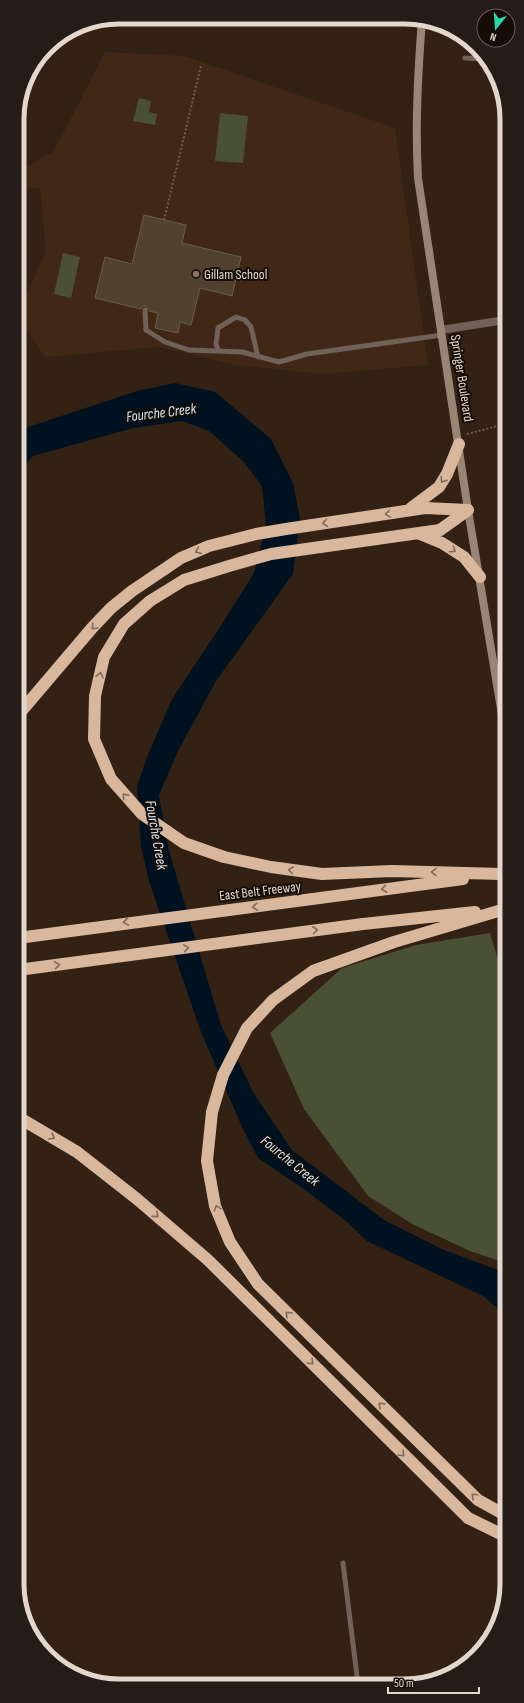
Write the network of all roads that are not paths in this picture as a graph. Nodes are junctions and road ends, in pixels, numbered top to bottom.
1 (421, 26) edge
2 (465, 58) dead end
3 (478, 59) edge
4 (145, 310) dead end
5 (500, 323) edge
6 (441, 332) junction
7 (219, 351) junction
8 (258, 356) junction
9 (458, 440) junction
10 (468, 510) junction
11 (407, 511) junction
12 (419, 534) junction
13 (480, 577) junction
14 (500, 702) edge
15 (24, 709) edge
16 (500, 873) edge
17 (500, 874) edge
18 (500, 909) edge
19 (500, 910) edge
20 (24, 937) edge
21 (24, 969) edge
22 (24, 1121) edge
23 (500, 1512) edge
24 (500, 1534) edge
25 (343, 1563) dead end
26 (357, 1679) edge

1 - 6 main road, Springer Boulevard
2 - 3 lane
4 - 7 lane
5 - 6 street
6 - 8 lane
6 - 9 main road, Springer Boulevard
7 - 8 lane
7 - 8 lane
9 - 10 main road, Springer Boulevard
9 -> 11 highway
10 - 11 highway
10 - 12 highway
10 - 13 main road, Springer Boulevard
11 -> 15 highway
12 -> 13 highway
16 -> 12 highway
13 - 14 main road, Springer Boulevard
17 -> 20 highway, East Belt Freeway
21 -> 18 highway
23 -> 19 highway
22 -> 24 highway
25 - 26 lane

